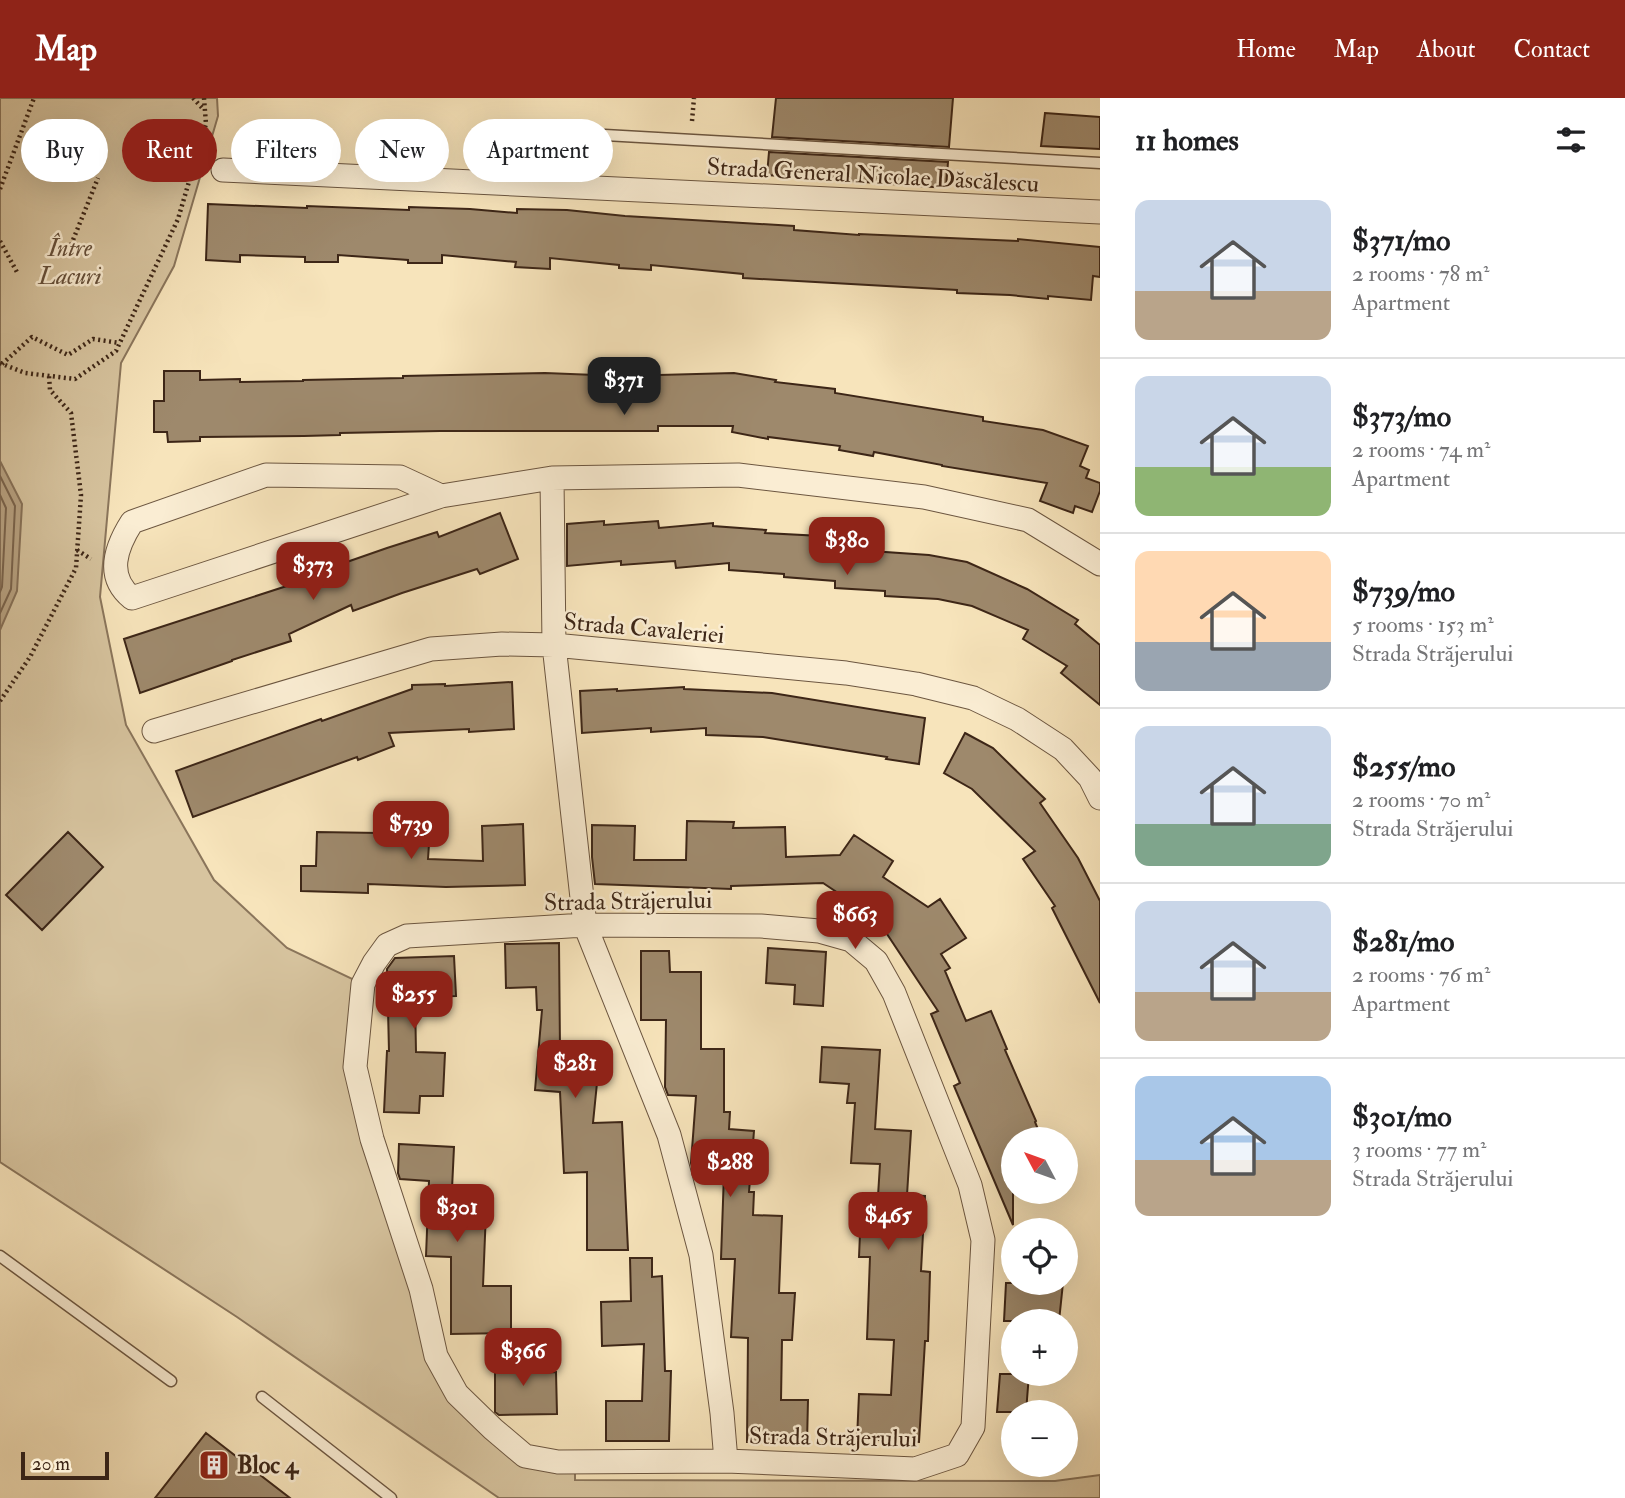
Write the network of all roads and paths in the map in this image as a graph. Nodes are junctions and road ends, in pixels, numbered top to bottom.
1 (34, 98) edge
2 (193, 98) edge
3 (204, 98) edge
4 (205, 111) junction
5 (613, 135) edge
6 (1100, 163) edge
7 (223, 170) dead end
8 (96, 182) edge
9 (0, 189) edge
10 (1100, 212) edge
11 (0, 241) edge
12 (69, 250) dead end
13 (18, 274) dead end
14 (120, 343) junction
15 (1, 364) edge
16 (49, 376) junction
17 (552, 478) junction
18 (441, 496) junction
19 (1100, 564) edge
20 (554, 645) junction
21 (0, 701) edge
22 (154, 731) dead end
23 (1100, 798) edge
24 (585, 925) junction
25 (0, 1256) edge
26 (171, 1381) dead end
27 (262, 1397) dead end
28 (726, 1461) junction
29 (391, 1498) edge

1 - 9 path
2 - 4 path
3 - 4 path
4 - 14 path
5 - 6 lane
7 - 10 street, Strada General Nicolae Dăscălescu
8 - 12 path
11 - 13 path
14 - 15 path
14 - 16 path
15 - 16 path
16 - 21 path
17 - 18 street
17 - 19 street
17 - 20 street
18 - 18 street
20 - 22 street, Strada Cavaleriei
20 - 23 street, Strada Cavaleriei
20 - 24 street
24 - 28 street
24 - 28 street, Strada Străjerului
24 - 28 street, Strada Străjerului
25 - 26 lane
27 - 29 lane

